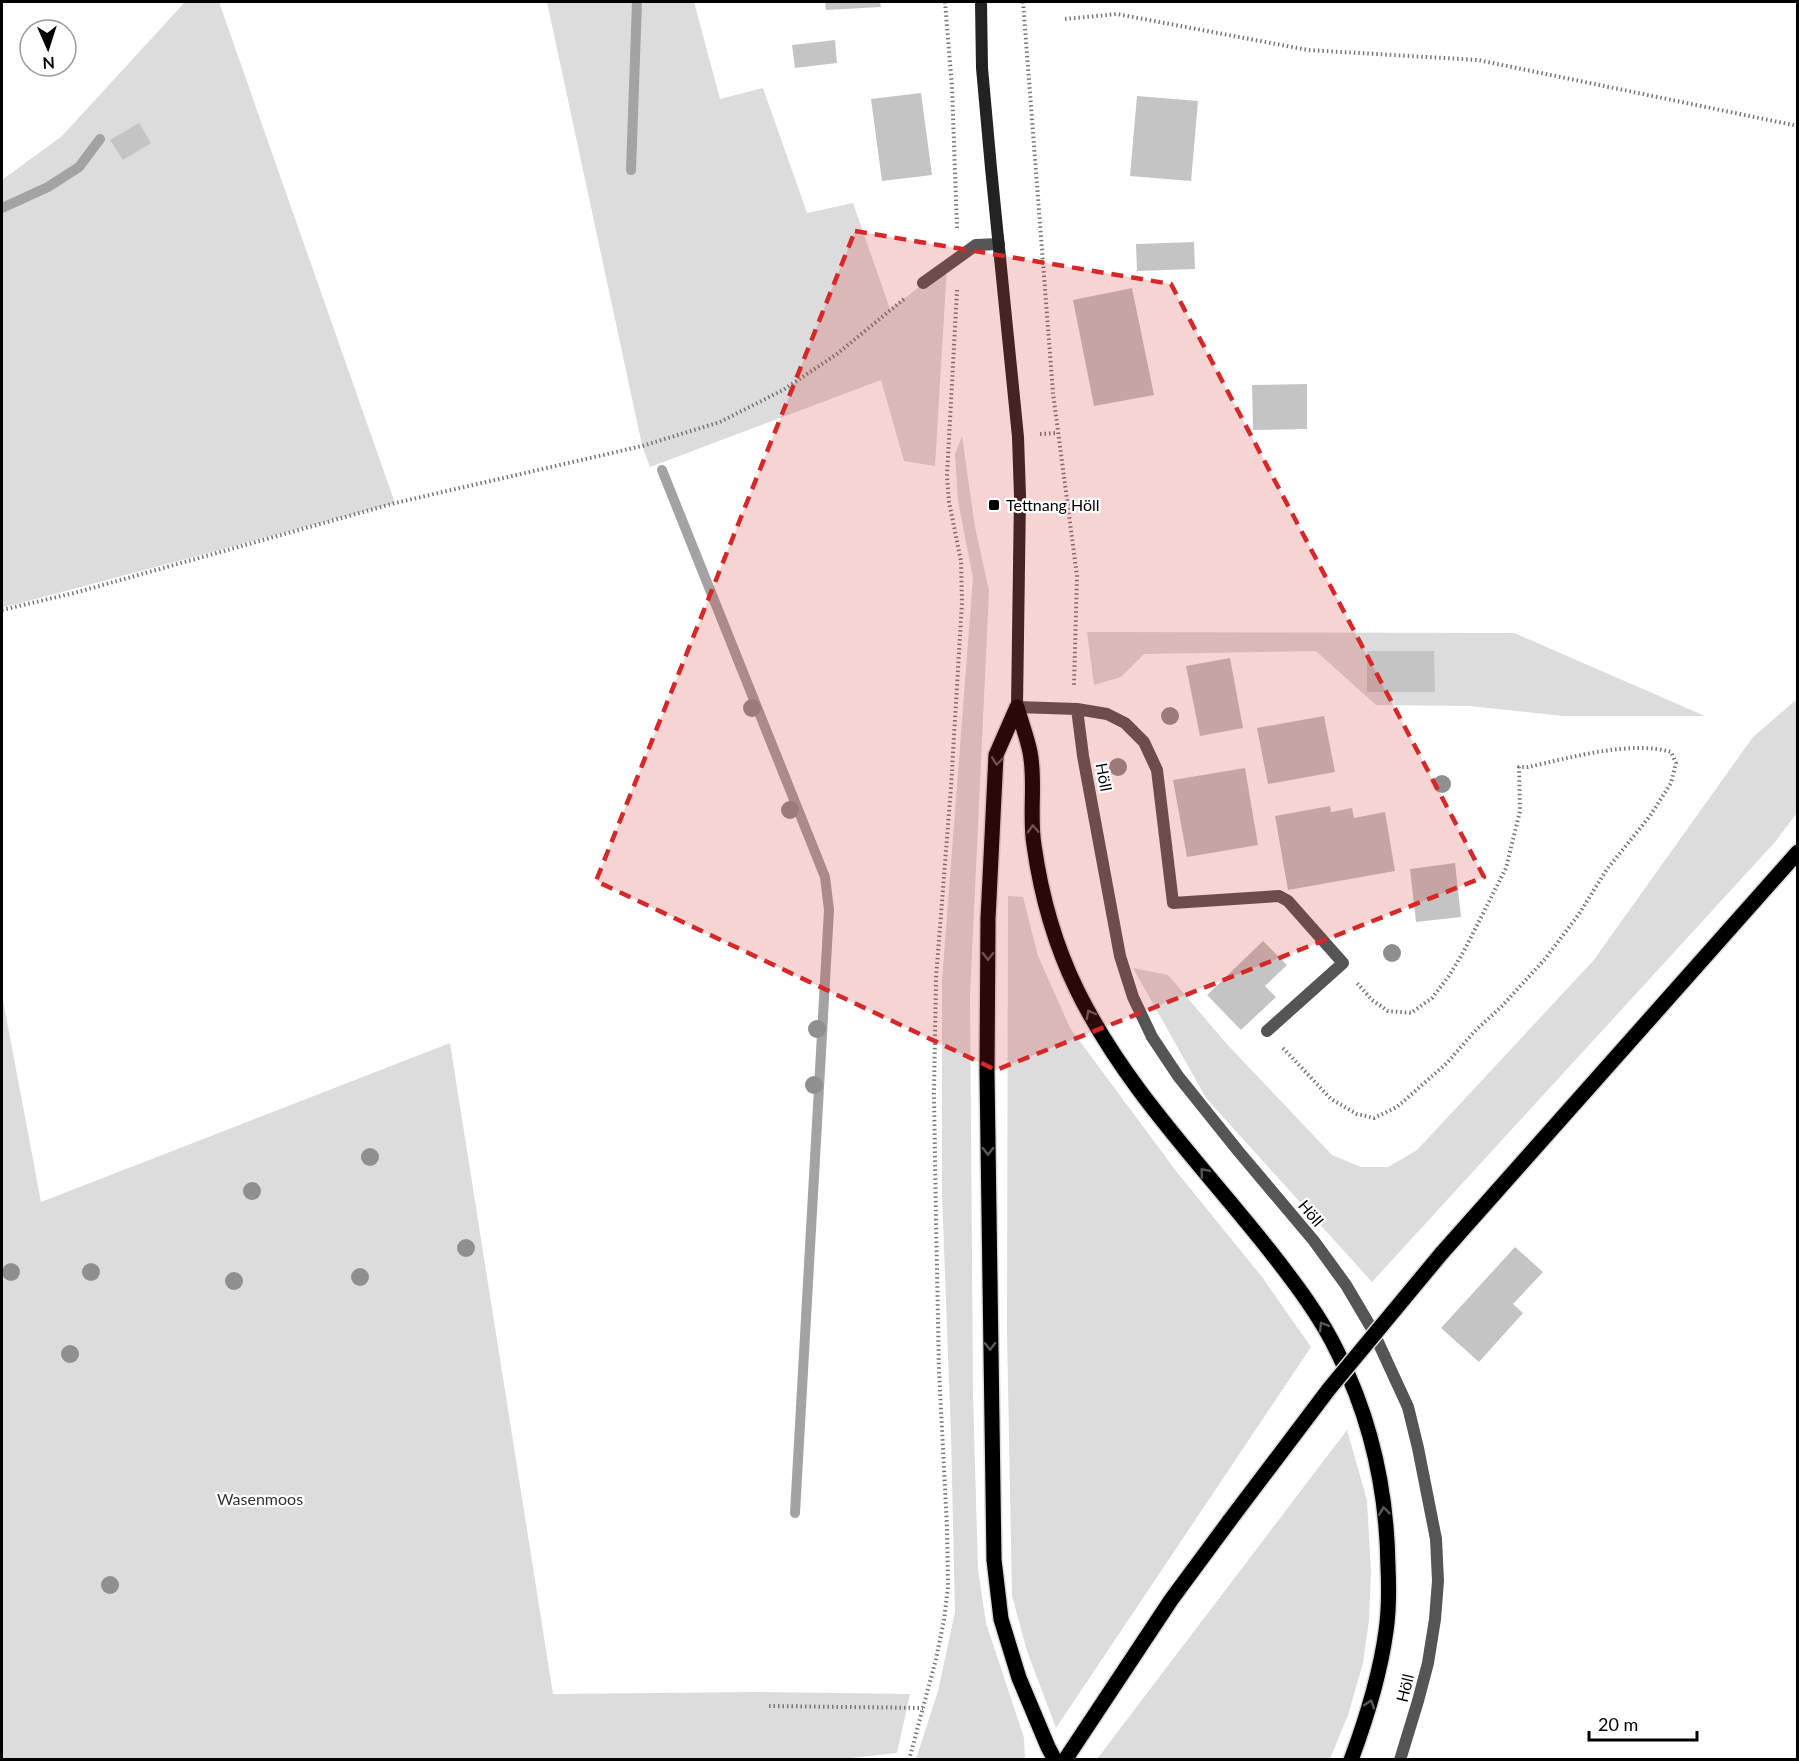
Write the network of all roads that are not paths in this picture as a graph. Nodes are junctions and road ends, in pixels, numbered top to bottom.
1 (981, 2) edge
2 (999, 244) junction
3 (923, 283) road end
4 (1017, 707) junction
5 (1077, 710) junction
6 (1797, 852) edge
7 (1267, 1030) road end
8 (1055, 1760) edge
9 (1065, 1760) edge
10 (1351, 1760) edge
11 (1400, 1760) edge

1 - 2 main road
2 - 3 lane
2 - 4 main road
4 - 5 lane
4 -> 8 main road
10 -> 4 main road
5 - 7 lane
5 - 11 lane, Höll
6 - 9 main road, bridge

